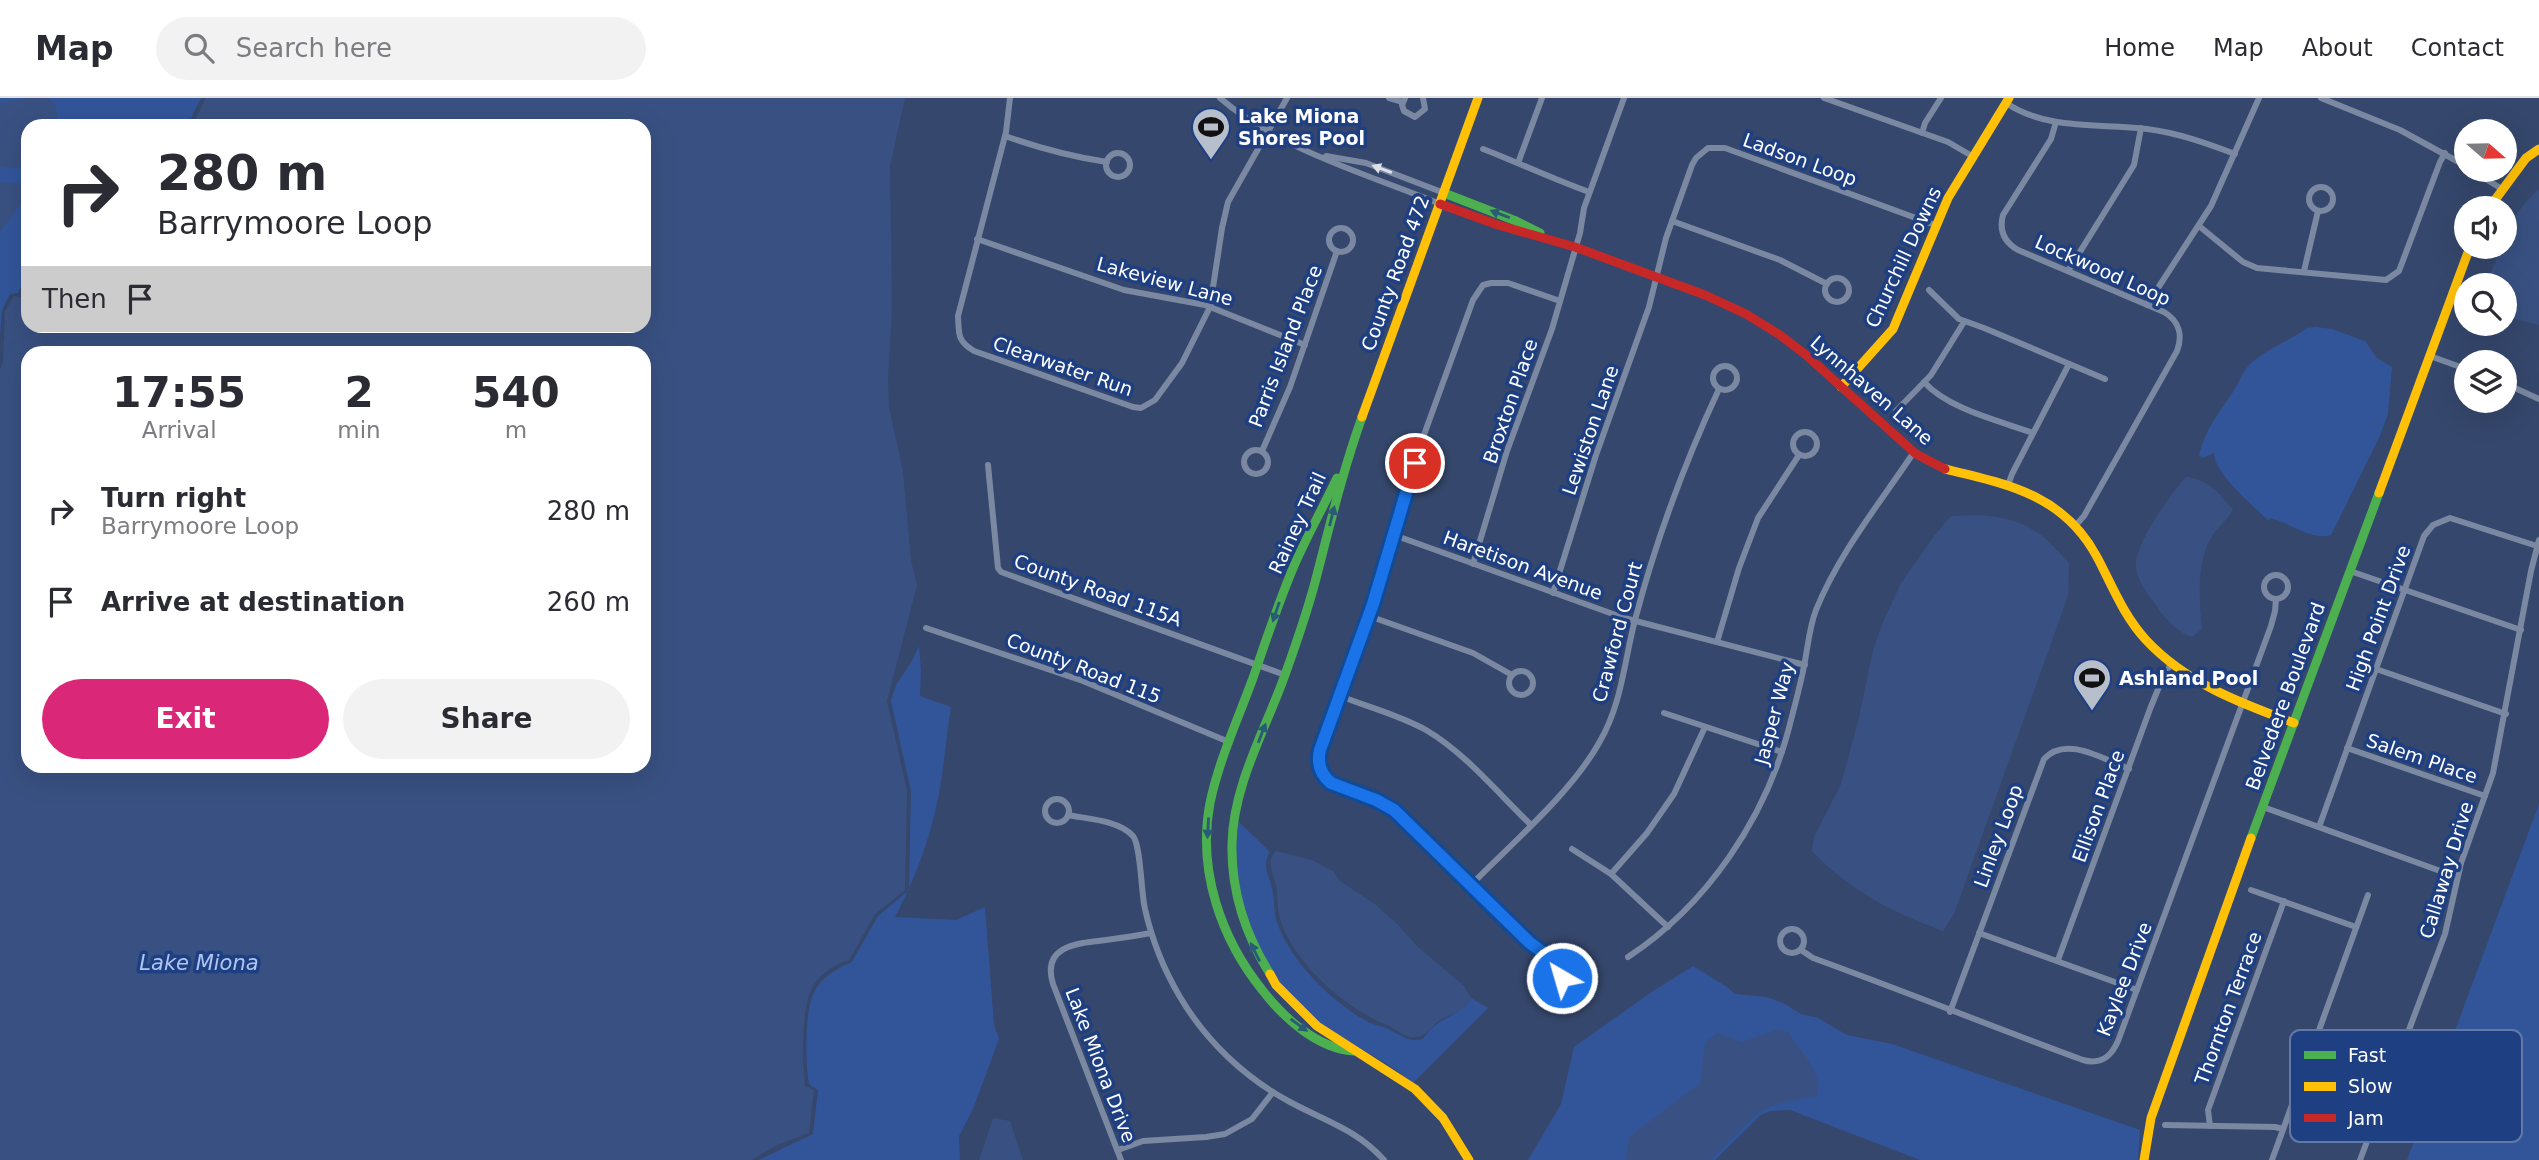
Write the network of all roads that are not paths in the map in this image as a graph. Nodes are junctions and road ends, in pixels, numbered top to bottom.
1 (1010, 98) edge
2 (1220, 98) edge
3 (1287, 98) edge
4 (1390, 98) edge
5 (1423, 98) edge
6 (1478, 98) edge
7 (1542, 98) edge
8 (1624, 98) edge
9 (1824, 98) edge
10 (1941, 98) edge
11 (2259, 98) edge
12 (2321, 98) edge
13 (1404, 100) edge
14 (2008, 101) edge
15 (2056, 122) junction
16 (2141, 128) junction
17 (1268, 133) junction
18 (1922, 133) junction
19 (1005, 136) junction
20 (1483, 149) dead end
21 (2539, 149) edge
22 (2445, 153) junction
23 (2235, 154) junction
24 (1318, 155) junction
25 (1972, 156) junction
26 (2454, 159) edge
27 (1107, 162) dead end
28 (1518, 163) junction
29 (2491, 182) edge
30 (2502, 189) junction
31 (1589, 192) junction
32 (1444, 193) junction
33 (2497, 196) edge
34 (1440, 204) junction
35 (2318, 211) dead end
36 (1672, 221) junction
37 (1935, 225) junction
38 (2199, 226) junction
39 (976, 239) junction
40 (1554, 240) junction
41 (1575, 247) junction
42 (1337, 251) dead end
43 (2466, 259) edge
44 (2068, 271) junction
45 (2304, 271) junction
46 (1657, 278) junction
47 (1827, 284) dead end
48 (1929, 290) dead end
49 (1560, 301) junction
50 (2147, 305) junction
51 (1210, 307) junction
52 (1964, 322) junction
53 (1305, 345) junction
54 (2430, 356) junction
55 (2070, 364) junction
56 (2454, 365) edge
57 (2105, 379) dead end
58 (1924, 382) junction
59 (1841, 387) junction
60 (1719, 389) dead end
61 (2517, 389) edge
62 (2539, 399) edge
63 (1896, 411) dead end
64 (2033, 433) junction
65 (1262, 451) dead end
66 (1914, 452) junction
67 (1799, 455) dead end
68 (1346, 461) junction
69 (988, 466) dead end
70 (2008, 485) junction
71 (2076, 524) junction
72 (1394, 535) junction
73 (2538, 543) edge
74 (1473, 564) junction
75 (2350, 570) junction
76 (2405, 590) junction
77 (1553, 593) junction
78 (2276, 599) dead end
79 (1369, 616) junction
80 (1634, 621) junction
81 (926, 628) dead end
82 (2521, 630) junction
83 (1717, 642) junction
84 (1805, 664) junction
85 (2171, 664) junction
86 (1257, 666) junction
87 (2376, 669) junction
88 (1512, 675) dead end
89 (1285, 676) junction
90 (1340, 696) junction
91 (2243, 704) junction
92 (1664, 713) dead end
93 (2505, 713) junction
94 (2294, 723) junction
95 (1705, 726) junction
96 (1229, 742) junction
97 (2347, 748) junction
98 (1782, 752) junction
99 (2129, 769) junction
100 (2485, 796) junction
101 (2263, 807) junction
102 (1068, 814) dead end
103 (1530, 824) junction
104 (2319, 827) junction
105 (1572, 849) dead end
106 (1611, 874) junction
107 (2457, 877) junction
108 (1471, 885) junction
109 (2251, 890) dead end
110 (2368, 895) dead end
111 (2284, 901) junction
112 (1668, 927) junction
113 (2356, 927) junction
114 (1151, 933) junction
115 (1979, 933) junction
116 (1801, 950) dead end
117 (1628, 957) dead end
118 (2058, 960) junction
119 (1563, 967) dead end
120 (2137, 990) junction
121 (1950, 1012) junction
122 (2319, 1030) edge
123 (2409, 1030) edge
124 (1353, 1051) junction
125 (1273, 1092) junction
126 (2290, 1110) edge
127 (2165, 1125) dead end
128 (2210, 1126) junction
129 (2283, 1129) junction
130 (2367, 1142) edge
131 (1118, 1150) junction
132 (1121, 1160) edge
133 (1384, 1160) edge
134 (1469, 1160) edge
135 (2144, 1160) edge
136 (2272, 1160) edge
137 (2360, 1160) edge

1 - 19 street, Clearwater Run
2 - 17 street
3 - 17 street, Clearwater Run
4 - 13 street
5 - 13 street
6 - 32 street, County Road 472
7 - 28 street
8 - 31 street, Broxton Place
9 - 18 street
10 - 18 street
11 - 23 street
12 - 22 street
14 - 15 street
14 - 25 street, Churchill Downs
15 - 16 street
15 - 44 street, Lockwood Loop
16 - 23 street
16 - 44 street
17 - 24 street
17 - 51 street, Clearwater Run
18 - 25 street
19 - 27 street
19 - 39 street, Clearwater Run
20 - 28 street
21 - 30 street
22 - 26 street
22 - 45 street
23 - 38 street
32 -> 24 street
24 - 34 street
25 - 37 street, Churchill Downs
28 - 31 street
29 - 30 street
30 - 33 street
31 - 41 street, Broxton Place
32 - 34 street, County Road 472
40 -> 32 street, Lynnhaven Lane
34 - 40 street, Lynnhaven Lane
34 - 68 street, County Road 472
35 - 45 street
36 - 37 street, Ladson Loop
36 - 46 street, Ladson Loop
36 - 47 street
37 - 59 street, Churchill Downs
38 - 45 street
38 - 50 street
39 - 51 street, Lakeview Lane
39 - 51 street, Clearwater Run
40 - 41 street, Lynnhaven Lane
41 - 46 street, Lynnhaven Lane
41 - 49 street, Broxton Place
42 - 53 street, Parris Island Place
43 - 54 street, Belvedere Boulevard
44 - 50 street, Lockwood Loop
46 - 59 street, Lynnhaven Lane
46 - 77 street, Lewiston Lane
48 - 52 street
49 - 72 street
49 - 74 street, Broxton Place
50 - 71 street, Lockwood Loop
51 - 53 street, Lakeview Lane
52 - 55 street
52 - 58 street
53 - 65 street, Parris Island Place
54 - 56 street
54 - 75 street, Belvedere Boulevard
55 - 57 street
55 - 64 street
58 - 63 street
58 - 64 street
59 - 66 street, Lynnhaven Lane
60 - 80 street, Crawford Court
61 - 62 street
64 - 70 street
66 - 70 street, Lynnhaven Lane
66 - 84 street, Jasper Way
67 - 83 street
68 -> 86 street, Rainey Trail
89 -> 68 street, Rainey Trail
69 - 86 street, County Road 115A
70 - 71 street, Lynnhaven Lane
71 - 85 street, Lynnhaven Lane
72 - 74 street, Haretison Avenue
72 - 79 street
73 - 76 street, High Point Drive
73 - 82 street, Callaway Drive
74 - 77 street, Haretison Avenue
75 - 76 street
75 - 94 street, Belvedere Boulevard
76 - 82 street
76 - 87 street, High Point Drive
77 - 80 street, Haretison Avenue
78 - 91 street, Kaylee Drive
79 - 88 street
79 - 90 street
80 - 83 street, Haretison Avenue
80 - 103 street, Crawford Court
81 - 96 street, County Road 115
82 - 93 street, Callaway Drive
83 - 84 street, Haretison Avenue
84 - 98 street, Jasper Way
85 - 91 street, Lynnhaven Lane
85 - 99 street, Ellison Place
86 - 89 street, County Road 115A
86 - 96 street, Rainey Trail
87 - 93 street
87 - 97 street, High Point Drive
124 -> 89 street, Rainey Trail
90 - 103 street
90 - 108 street
91 - 94 street, Lynnhaven Lane
91 - 120 street, Kaylee Drive
92 - 95 street
93 - 100 street, Callaway Drive
94 - 101 street, Belvedere Boulevard
95 - 98 street
95 - 106 street
96 -> 124 street, Rainey Trail
97 - 100 street, Salem Place
97 - 104 street, High Point Drive
98 - 112 street, Jasper Way
99 - 115 street, Linley Loop
99 - 118 street, Ellison Place
100 - 107 street, Callaway Drive
101 - 104 street
101 - 135 street, Belvedere Boulevard
102 - 114 street
103 - 108 street, Crawford Court
104 - 107 street
105 - 106 street
106 - 112 street
107 - 123 street, Callaway Drive
108 - 119 street
109 - 111 street
110 - 113 street
111 - 113 street
111 - 128 street, Thornton Terrace
112 - 117 street, Jasper Way
113 - 122 street
114 - 125 street
114 - 131 street, Lake Miona Drive
115 - 118 street
115 - 121 street, Linley Loop
116 - 121 street, Kaylee Drive
118 - 120 street
120 - 121 street, Kaylee Drive
124 - 134 street, Rainey Trail
125 - 131 street
125 - 133 street
126 - 129 street
127 - 128 street
128 - 129 street
129 - 136 street
130 - 137 street, Callaway Drive
131 - 132 street, Lake Miona Drive

